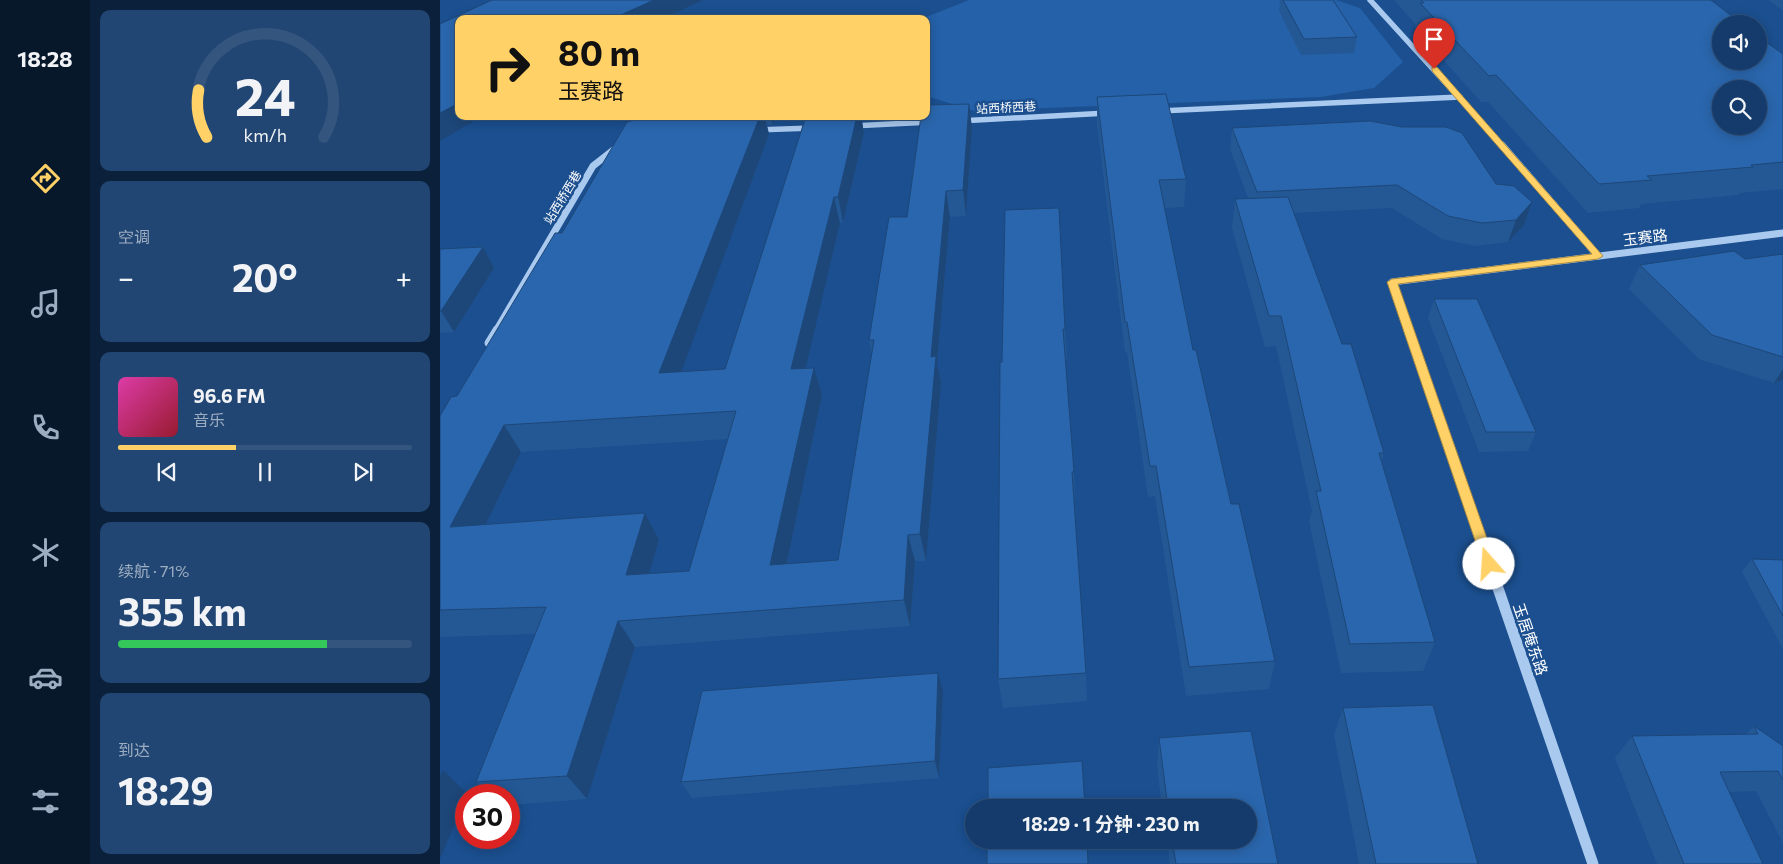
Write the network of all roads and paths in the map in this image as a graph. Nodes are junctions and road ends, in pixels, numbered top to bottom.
1 (1370, 0) edge
2 (1460, 97) junction
3 (1152, 111) edge
4 (1113, 113) edge
5 (954, 121) edge
6 (934, 122) edge
7 (844, 126) edge
8 (825, 127) edge
9 (745, 131) edge
10 (627, 144) edge
11 (1783, 233) edge
12 (1598, 256) junction
13 (1392, 282) joint
14 (484, 351) edge
15 (1593, 864) edge

1 - 2 street
2 - 3 street
2 - 12 street
4 - 5 street, 站西桥西巷
6 - 7 street
8 - 9 street
10 - 14 street, 站西桥西巷
11 - 12 street, 玉赛路
12 - 13 street, 玉赛路
13 - 15 street, 玉居庵东路

